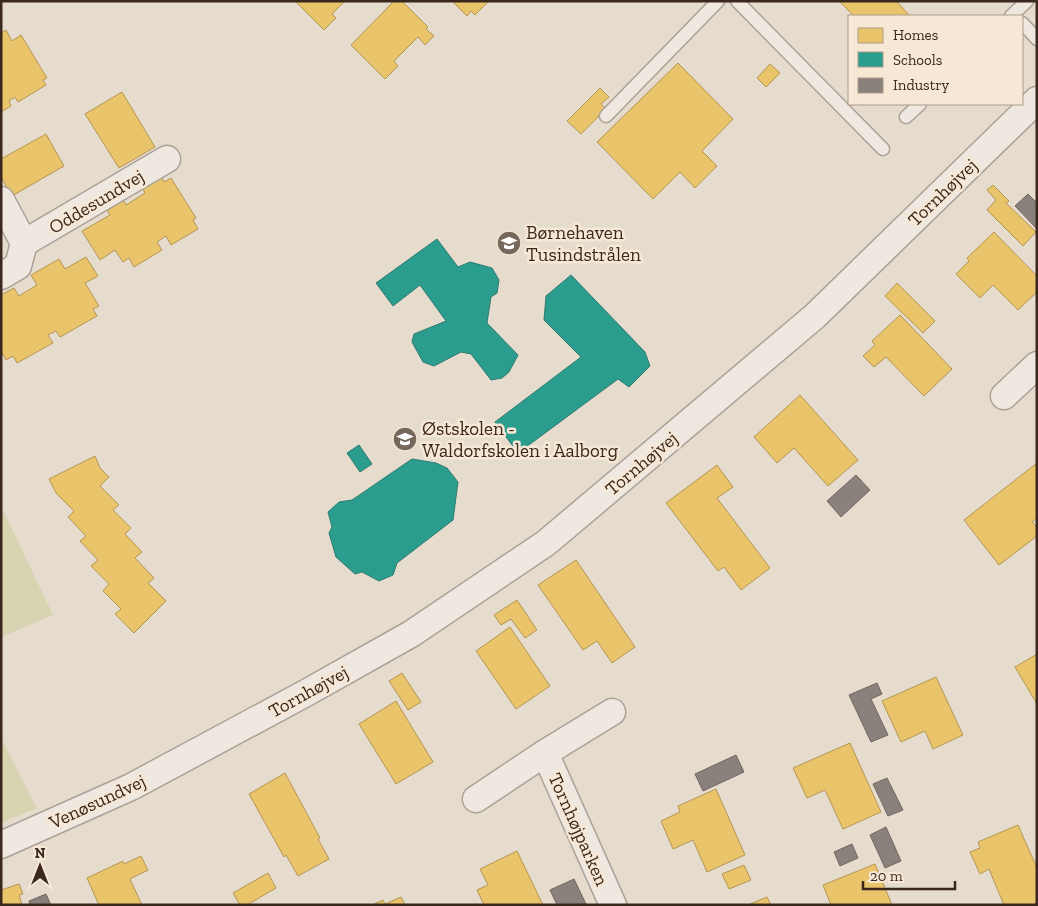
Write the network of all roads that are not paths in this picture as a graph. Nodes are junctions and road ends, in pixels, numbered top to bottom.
1 (718, 1) edge
2 (736, 1) edge
3 (1027, 1) edge
4 (1017, 15) edge
5 (1023, 26) edge
6 (1037, 39) edge
7 (1037, 100) edge
8 (919, 105) edge
9 (606, 116) dead end
10 (906, 117) dead end
11 (883, 149) dead end
12 (167, 159) dead end
13 (1, 200) edge
14 (24, 243) junction
15 (1, 276) edge
16 (1037, 365) edge
17 (1004, 396) dead end
18 (612, 712) dead end
19 (545, 753) junction
20 (192, 755) joint
21 (476, 799) dead end
22 (1, 845) edge
23 (613, 905) edge

1 - 9 lane
2 - 11 lane
3 - 4 lane
5 - 6 lane
7 - 20 street, Tornhøjvej
8 - 10 lane
12 - 14 street, Oddesundvej
13 - 14 street
14 - 15 street
16 - 17 street
18 - 19 street, Tornhøjparken
19 - 21 street, Tornhøjparken
19 - 23 street, Tornhøjparken
20 - 22 street, Venøsundvej

